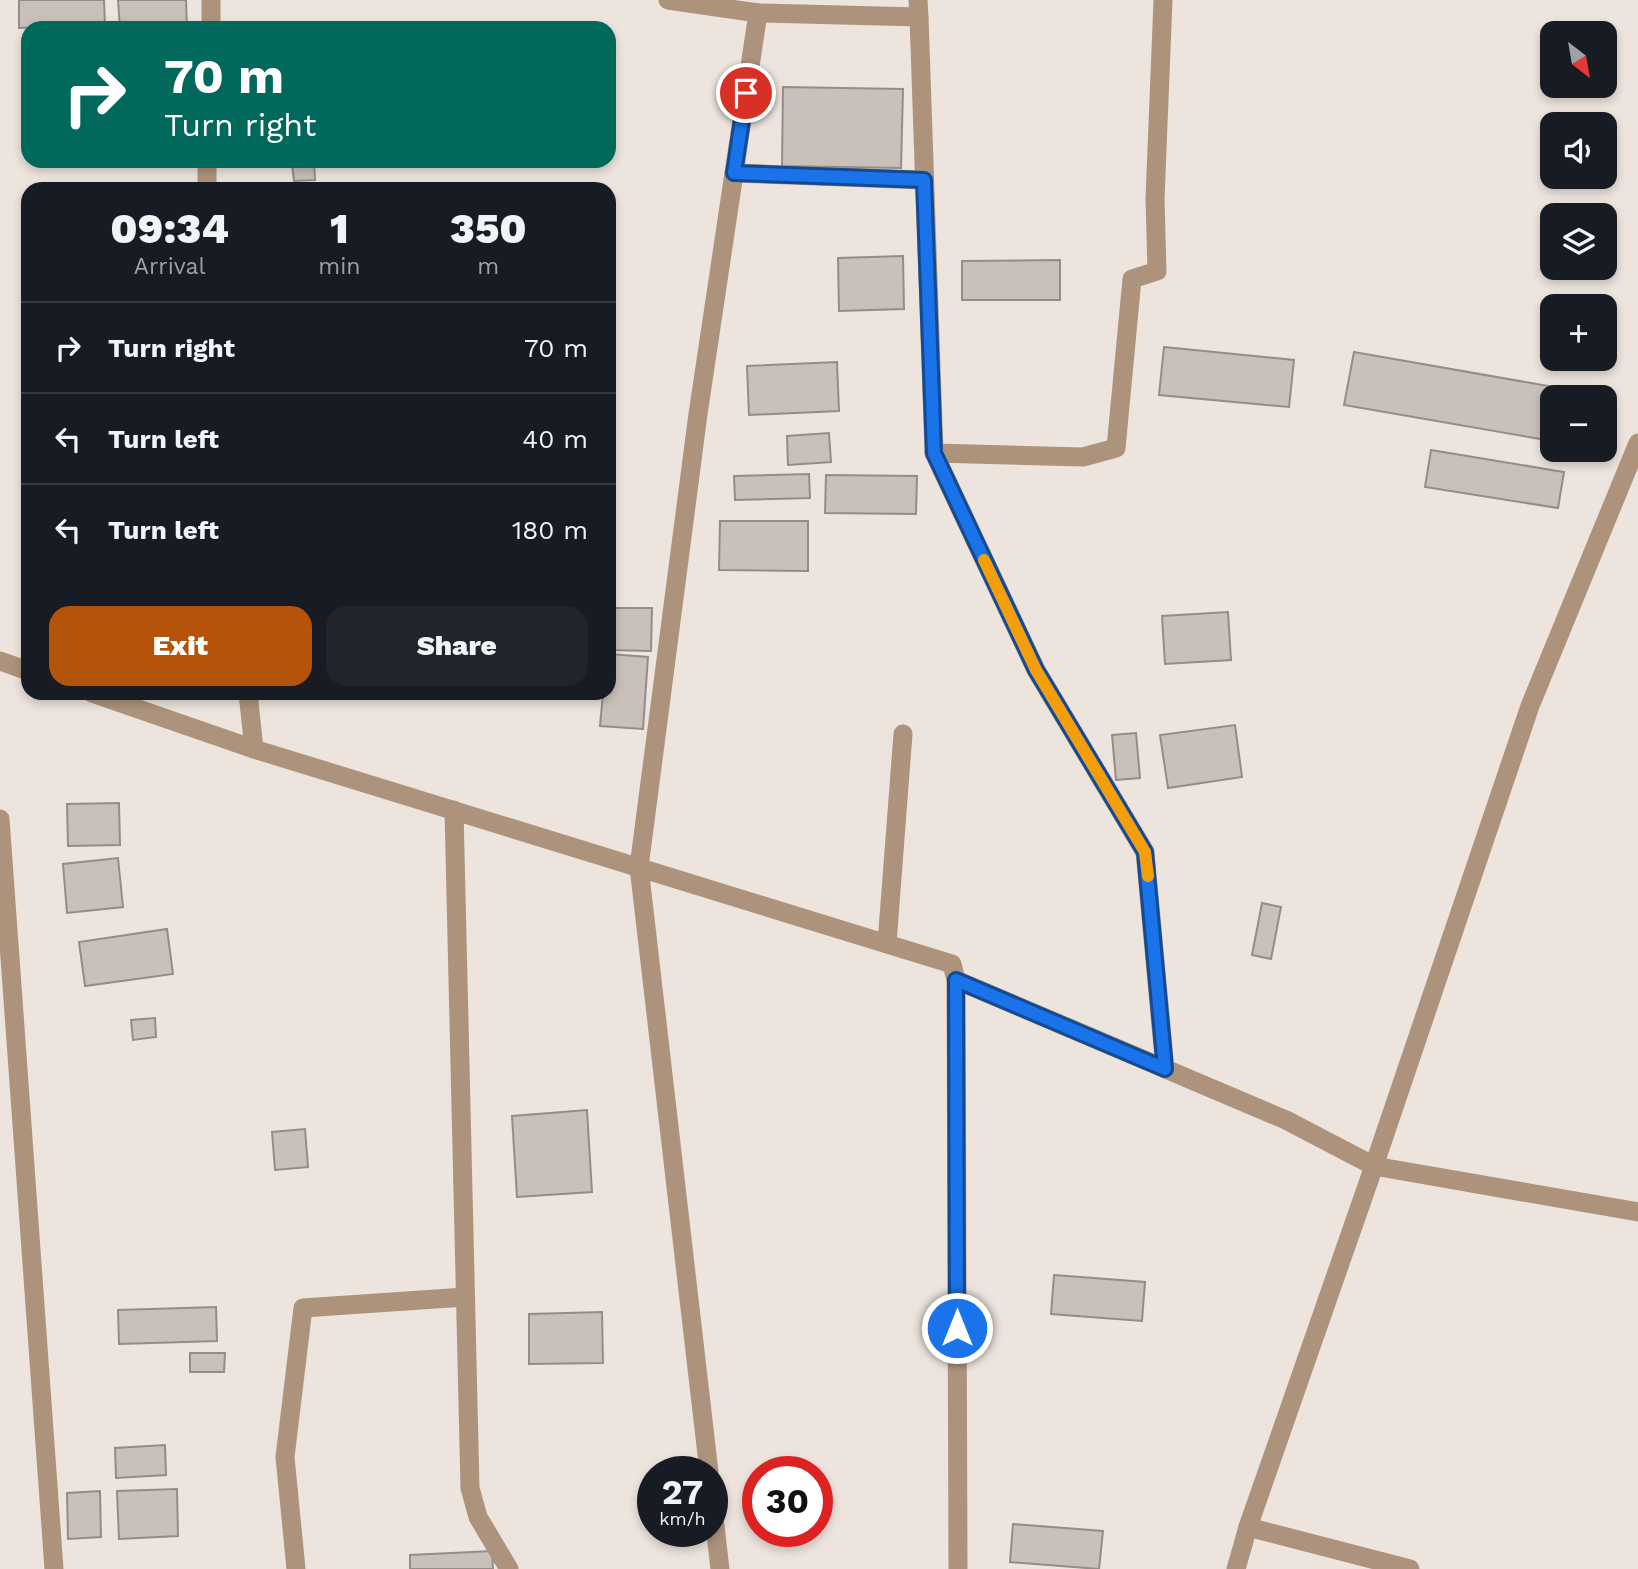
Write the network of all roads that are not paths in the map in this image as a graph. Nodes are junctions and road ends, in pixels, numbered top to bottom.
1 (211, 0) edge
2 (668, 0) edge
3 (1163, 0) edge
4 (918, 8) edge
5 (758, 13) junction
6 (211, 21) edge
7 (734, 173) junction
8 (924, 180) junction
9 (1638, 443) edge
10 (934, 453) junction
11 (0, 661) edge
12 (21, 668) edge
13 (112, 700) edge
14 (249, 700) edge
15 (903, 734) dead end
16 (254, 749) junction
17 (454, 810) junction
18 (0, 819) edge
19 (639, 867) junction
20 (887, 943) junction
21 (956, 980) junction
22 (1165, 1069) junction
23 (1374, 1166) junction
24 (1638, 1212) edge
25 (465, 1297) junction
26 (707, 1456) edge
27 (1248, 1527) junction
28 (717, 1547) edge
29 (54, 1569) edge
30 (296, 1569) edge
31 (509, 1569) edge
32 (720, 1569) edge
33 (958, 1569) edge
34 (1236, 1569) edge
35 (1410, 1569) edge

1 - 6 street
2 - 5 street
3 - 10 street
4 - 5 street
4 - 8 street
5 - 7 street
7 - 8 street
7 - 19 street
8 - 10 street
9 - 23 street
10 - 22 street
11 - 12 street
13 - 16 street
14 - 16 street
15 - 20 street
16 - 17 street
17 - 19 street
17 - 25 street
18 - 29 street
19 - 20 street
19 - 26 street
20 - 21 street
21 - 22 street
21 - 33 street
22 - 23 street
23 - 24 street
23 - 27 street
25 - 30 street
25 - 31 street
27 - 34 street
27 - 35 street
28 - 32 street

